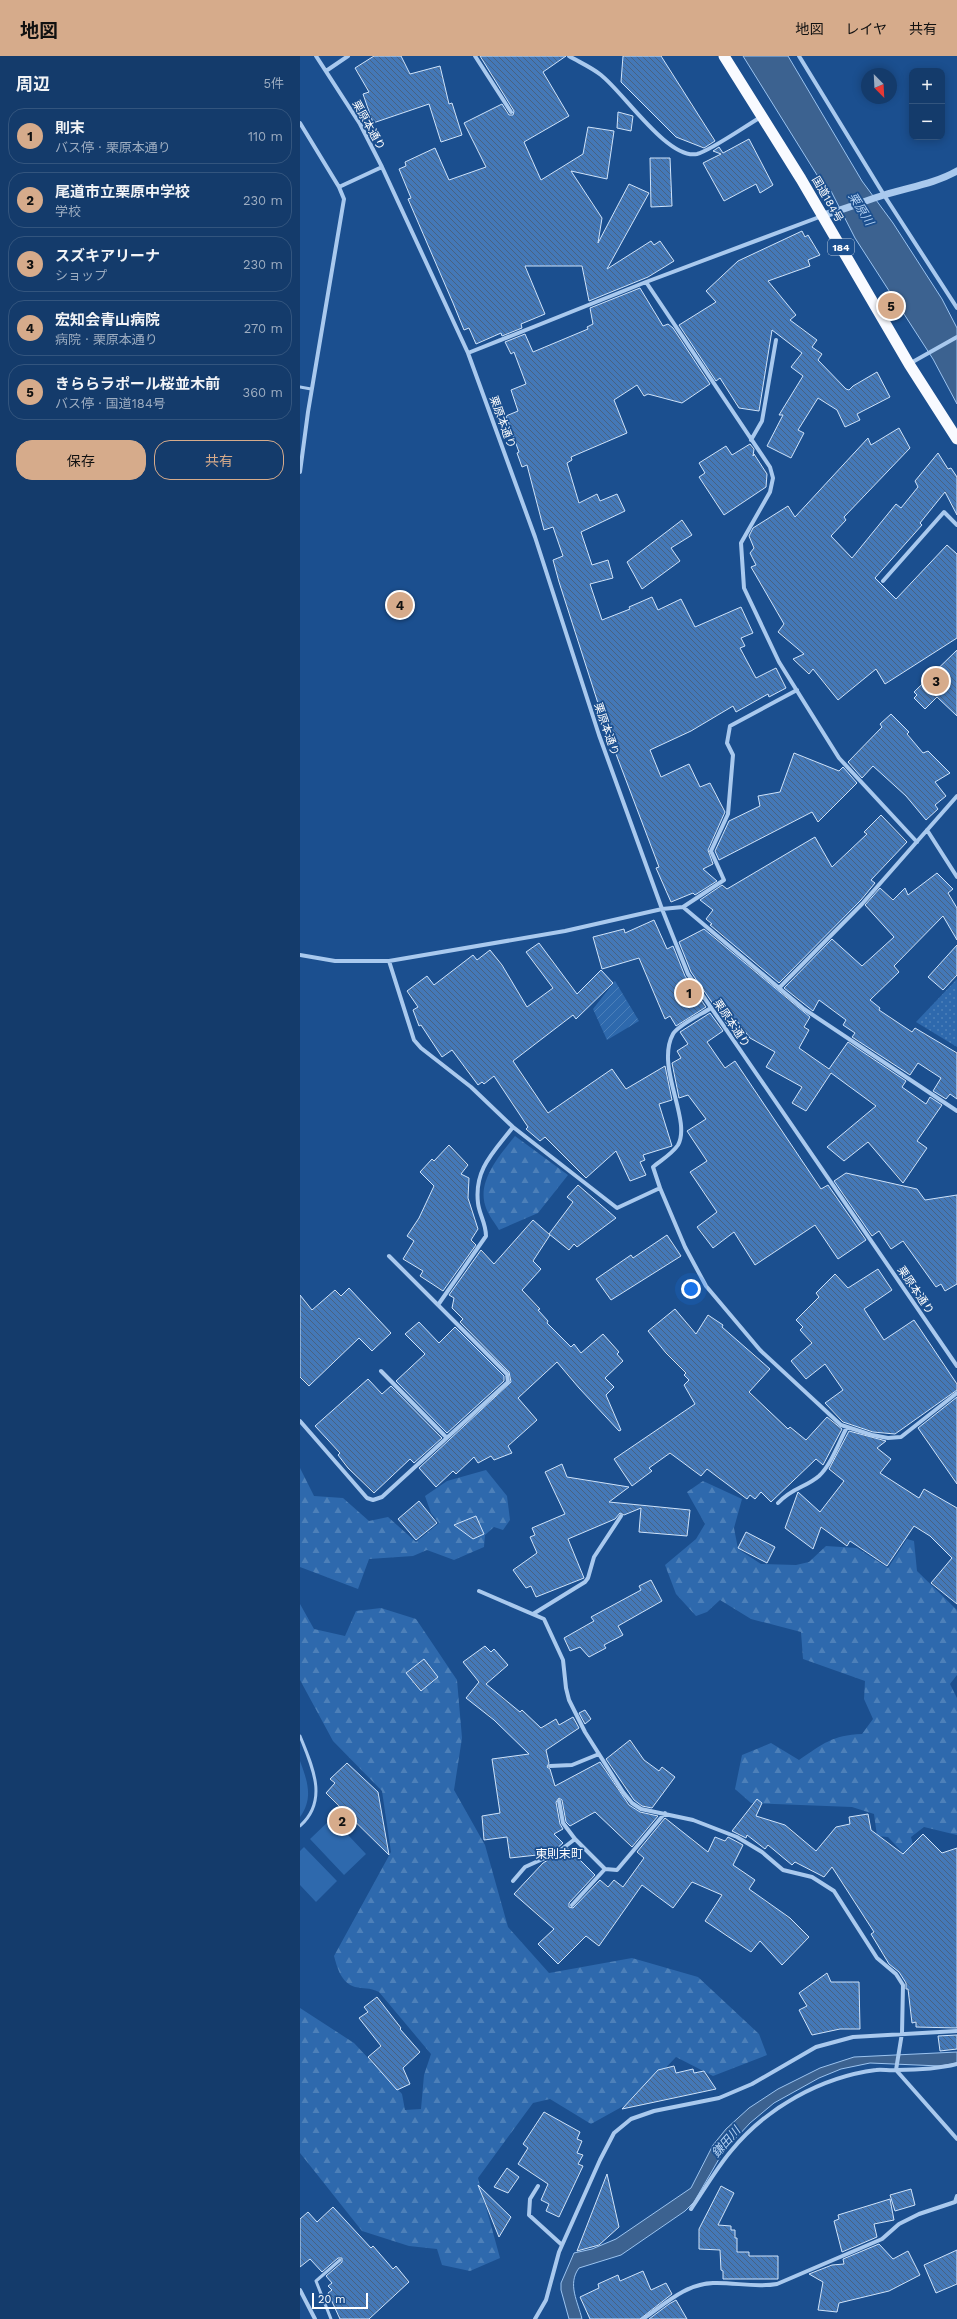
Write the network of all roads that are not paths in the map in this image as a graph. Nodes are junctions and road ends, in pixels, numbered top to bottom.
1 (316, 56) edge
2 (348, 56) edge
3 (475, 56) edge
4 (569, 56) edge
5 (724, 56) edge
6 (799, 56) edge
7 (326, 71) junction
8 (511, 112) dead end
9 (761, 117) junction
10 (300, 122) edge
11 (382, 168) junction
12 (957, 171) edge
13 (339, 187) junction
14 (884, 195) junction
15 (823, 215) junction
16 (646, 282) junction
17 (957, 308) edge
18 (957, 337) edge
19 (776, 340) dead end
20 (468, 353) junction
21 (909, 364) junction
22 (300, 387) edge
23 (311, 389) junction
24 (957, 439) edge
25 (751, 440) junction
26 (300, 472) edge
27 (957, 525) edge
28 (883, 581) dead end
29 (797, 690) junction
30 (957, 796) edge
31 (927, 830) junction
32 (917, 842) junction
33 (957, 877) edge
34 (683, 907) junction
35 (662, 909) junction
36 (300, 955) edge
37 (389, 961) junction
38 (779, 988) junction
39 (711, 1008) junction
40 (957, 1111) edge
41 (513, 1127) junction
42 (660, 1188) junction
43 (389, 1256) dead end
44 (438, 1305) junction
45 (957, 1366) edge
46 (381, 1370) dead end
47 (957, 1393) edge
48 (300, 1420) edge
49 (847, 1428) junction
50 (446, 1437) junction
51 (778, 1503) dead end
52 (621, 1516) dead end
53 (479, 1591) dead end
54 (534, 1614) junction
55 (300, 1736) edge
56 (599, 1754) junction
57 (550, 1766) dead end
58 (559, 1801) dead end
59 (665, 1813) junction
60 (300, 1826) edge
61 (575, 1839) junction
62 (605, 1870) junction
63 (513, 1881) dead end
64 (572, 1905) dead end
65 (957, 2031) edge
66 (902, 2033) junction
67 (957, 2064) edge
68 (896, 2068) junction
69 (957, 2139) edge
70 (538, 2186) dead end
71 (957, 2196) edge
72 (956, 2202) edge
73 (691, 2209) dead end
74 (562, 2245) junction
75 (340, 2260) dead end
76 (300, 2290) edge
77 (315, 2319) edge
78 (331, 2319) edge
79 (535, 2319) edge
80 (643, 2319) edge

1 - 7 street, 栗原本通り
2 - 7 street
3 - 8 street
4 - 9 street
5 - 9 highway, 国道184号 / 184
6 - 14 street
7 - 11 street, 栗原本通り
9 - 15 highway, 国道184号 / 184
10 - 13 street
11 - 13 street
11 - 20 street, 栗原本通り
12 - 14 street
13 - 23 street
14 - 15 street
14 - 17 street
15 - 16 street
15 - 21 highway, 国道184号 / 184
16 - 20 street
16 - 25 street
18 - 21 street
19 - 25 street
20 - 35 street, 栗原本通り
21 - 24 highway, 国道184号 / 184
22 - 23 lane
23 - 26 street
25 - 29 street
27 - 28 street
29 - 32 street
29 - 34 street
30 - 31 street
31 - 32 street
31 - 33 street
32 - 38 street
34 - 35 street
34 - 38 street
35 - 37 street
35 - 39 street, 栗原本通り
36 - 37 street
37 - 41 street
38 - 40 street
39 - 42 street
39 - 45 street, 栗原本通り
41 - 42 street
41 - 44 street
42 - 49 street
43 - 44 street
44 - 50 street
46 - 50 street
47 - 49 street
48 - 50 street
49 - 51 street
52 - 54 street
53 - 54 street
54 - 56 street
55 - 60 lane
56 - 57 street
56 - 59 street
58 - 61 street
59 - 62 street
59 - 66 street
61 - 62 street
61 - 63 street
62 - 64 street
65 - 66 street
66 - 68 street
66 - 74 street
67 - 68 street
68 - 69 street
68 - 73 street
70 - 74 street
71 - 72 street
72 - 80 street
74 - 79 street
75 - 78 lane
76 - 77 street

